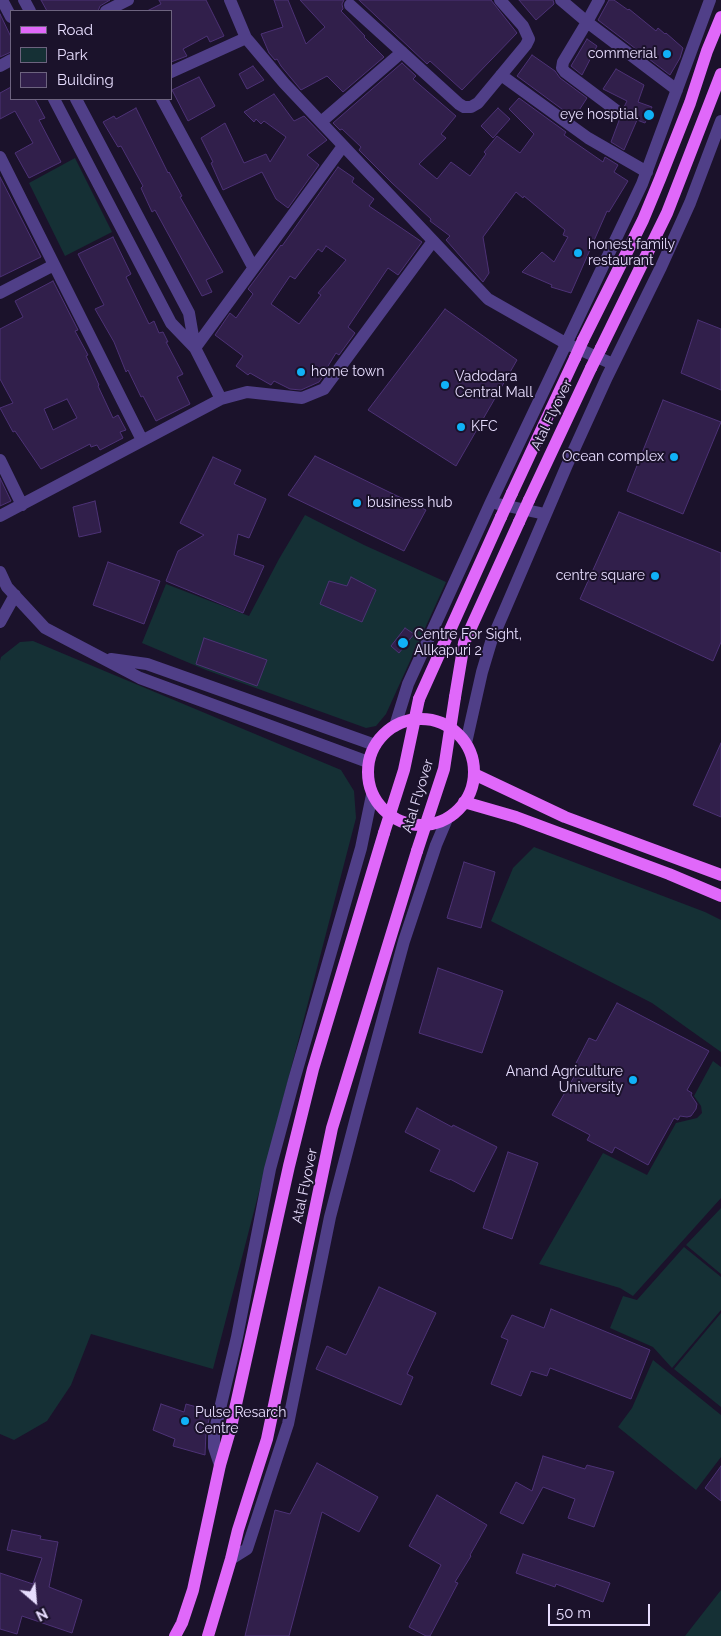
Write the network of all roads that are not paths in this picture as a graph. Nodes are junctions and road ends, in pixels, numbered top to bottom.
1 (2, 0) edge
2 (128, 0) edge
3 (230, 0) edge
4 (500, 0) edge
5 (561, 0) edge
6 (599, 0) edge
7 (710, 0) edge
8 (350, 5) dead end
9 (111, 10) edge
10 (10, 15) edge
11 (721, 17) edge
12 (587, 22) junction
13 (246, 38) junction
14 (402, 52) junction
15 (172, 72) edge
16 (501, 74) junction
17 (721, 74) edge
18 (677, 90) junction
19 (55, 100) edge
20 (77, 100) edge
21 (163, 100) edge
22 (617, 111) dead end
23 (721, 121) edge
24 (321, 122) junction
25 (343, 146) junction
26 (0, 157) edge
27 (647, 172) junction
28 (433, 241) junction
29 (54, 265) junction
30 (252, 267) junction
31 (0, 293) edge
32 (567, 344) junction
33 (195, 348) junction
34 (613, 364) junction
35 (221, 399) junction
36 (142, 440) junction
37 (0, 460) edge
38 (491, 502) junction
39 (22, 505) junction
40 (545, 514) junction
41 (0, 516) edge
42 (0, 572) edge
43 (15, 595) junction
44 (0, 622) edge
45 (103, 658) junction
46 (395, 726) junction
47 (466, 743) junction
48 (375, 745) junction
49 (368, 762) junction
50 (474, 774) junction
51 (372, 795) junction
52 (464, 802) junction
53 (447, 819) junction
54 (677, 858) junction
55 (669, 874) junction
56 (721, 875) edge
57 (721, 896) edge
58 (220, 1466) junction
59 (231, 1559) junction
60 (175, 1636) edge
61 (208, 1636) edge

1 - 10 street
2 - 9 street
3 - 13 street
4 - 16 street
5 - 12 street
6 - 12 street
7 - 18 street
8 - 14 street
11 - 58 main road, Atal Flyover, bridge
12 - 18 street
12 - 22 street
13 - 15 street
13 - 24 street
14 - 16 street
14 - 24 street
16 - 27 street
17 - 59 main road, Atal Flyover, bridge
18 - 27 street
19 - 33 street
20 - 33 street
21 - 30 street
23 - 34 street
24 - 25 street
25 - 28 street
25 - 30 street
26 - 29 street
27 - 32 street
28 - 32 street
28 - 35 street
29 - 31 street
29 - 36 street
30 - 33 street
32 - 34 street
32 - 38 street
33 - 35 street
34 - 40 street
35 - 36 street
36 - 39 street
37 - 39 street
38 - 40 street
38 - 46 street
39 - 41 street
40 - 47 street
42 - 43 street
43 - 44 street
43 - 45 street
45 - 48 street
45 - 49 street
46 - 47 main road
46 - 48 main road
47 - 50 main road
48 - 49 main road
49 - 51 main road
50 - 52 main road
50 - 54 main road
51 - 53 main road
51 - 58 street
52 - 53 main road
52 - 55 main road
53 - 59 street
54 - 55 main road
54 - 56 main road
55 - 57 main road
58 - 60 main road, Atal Flyover
59 - 61 main road, Atal Flyover

